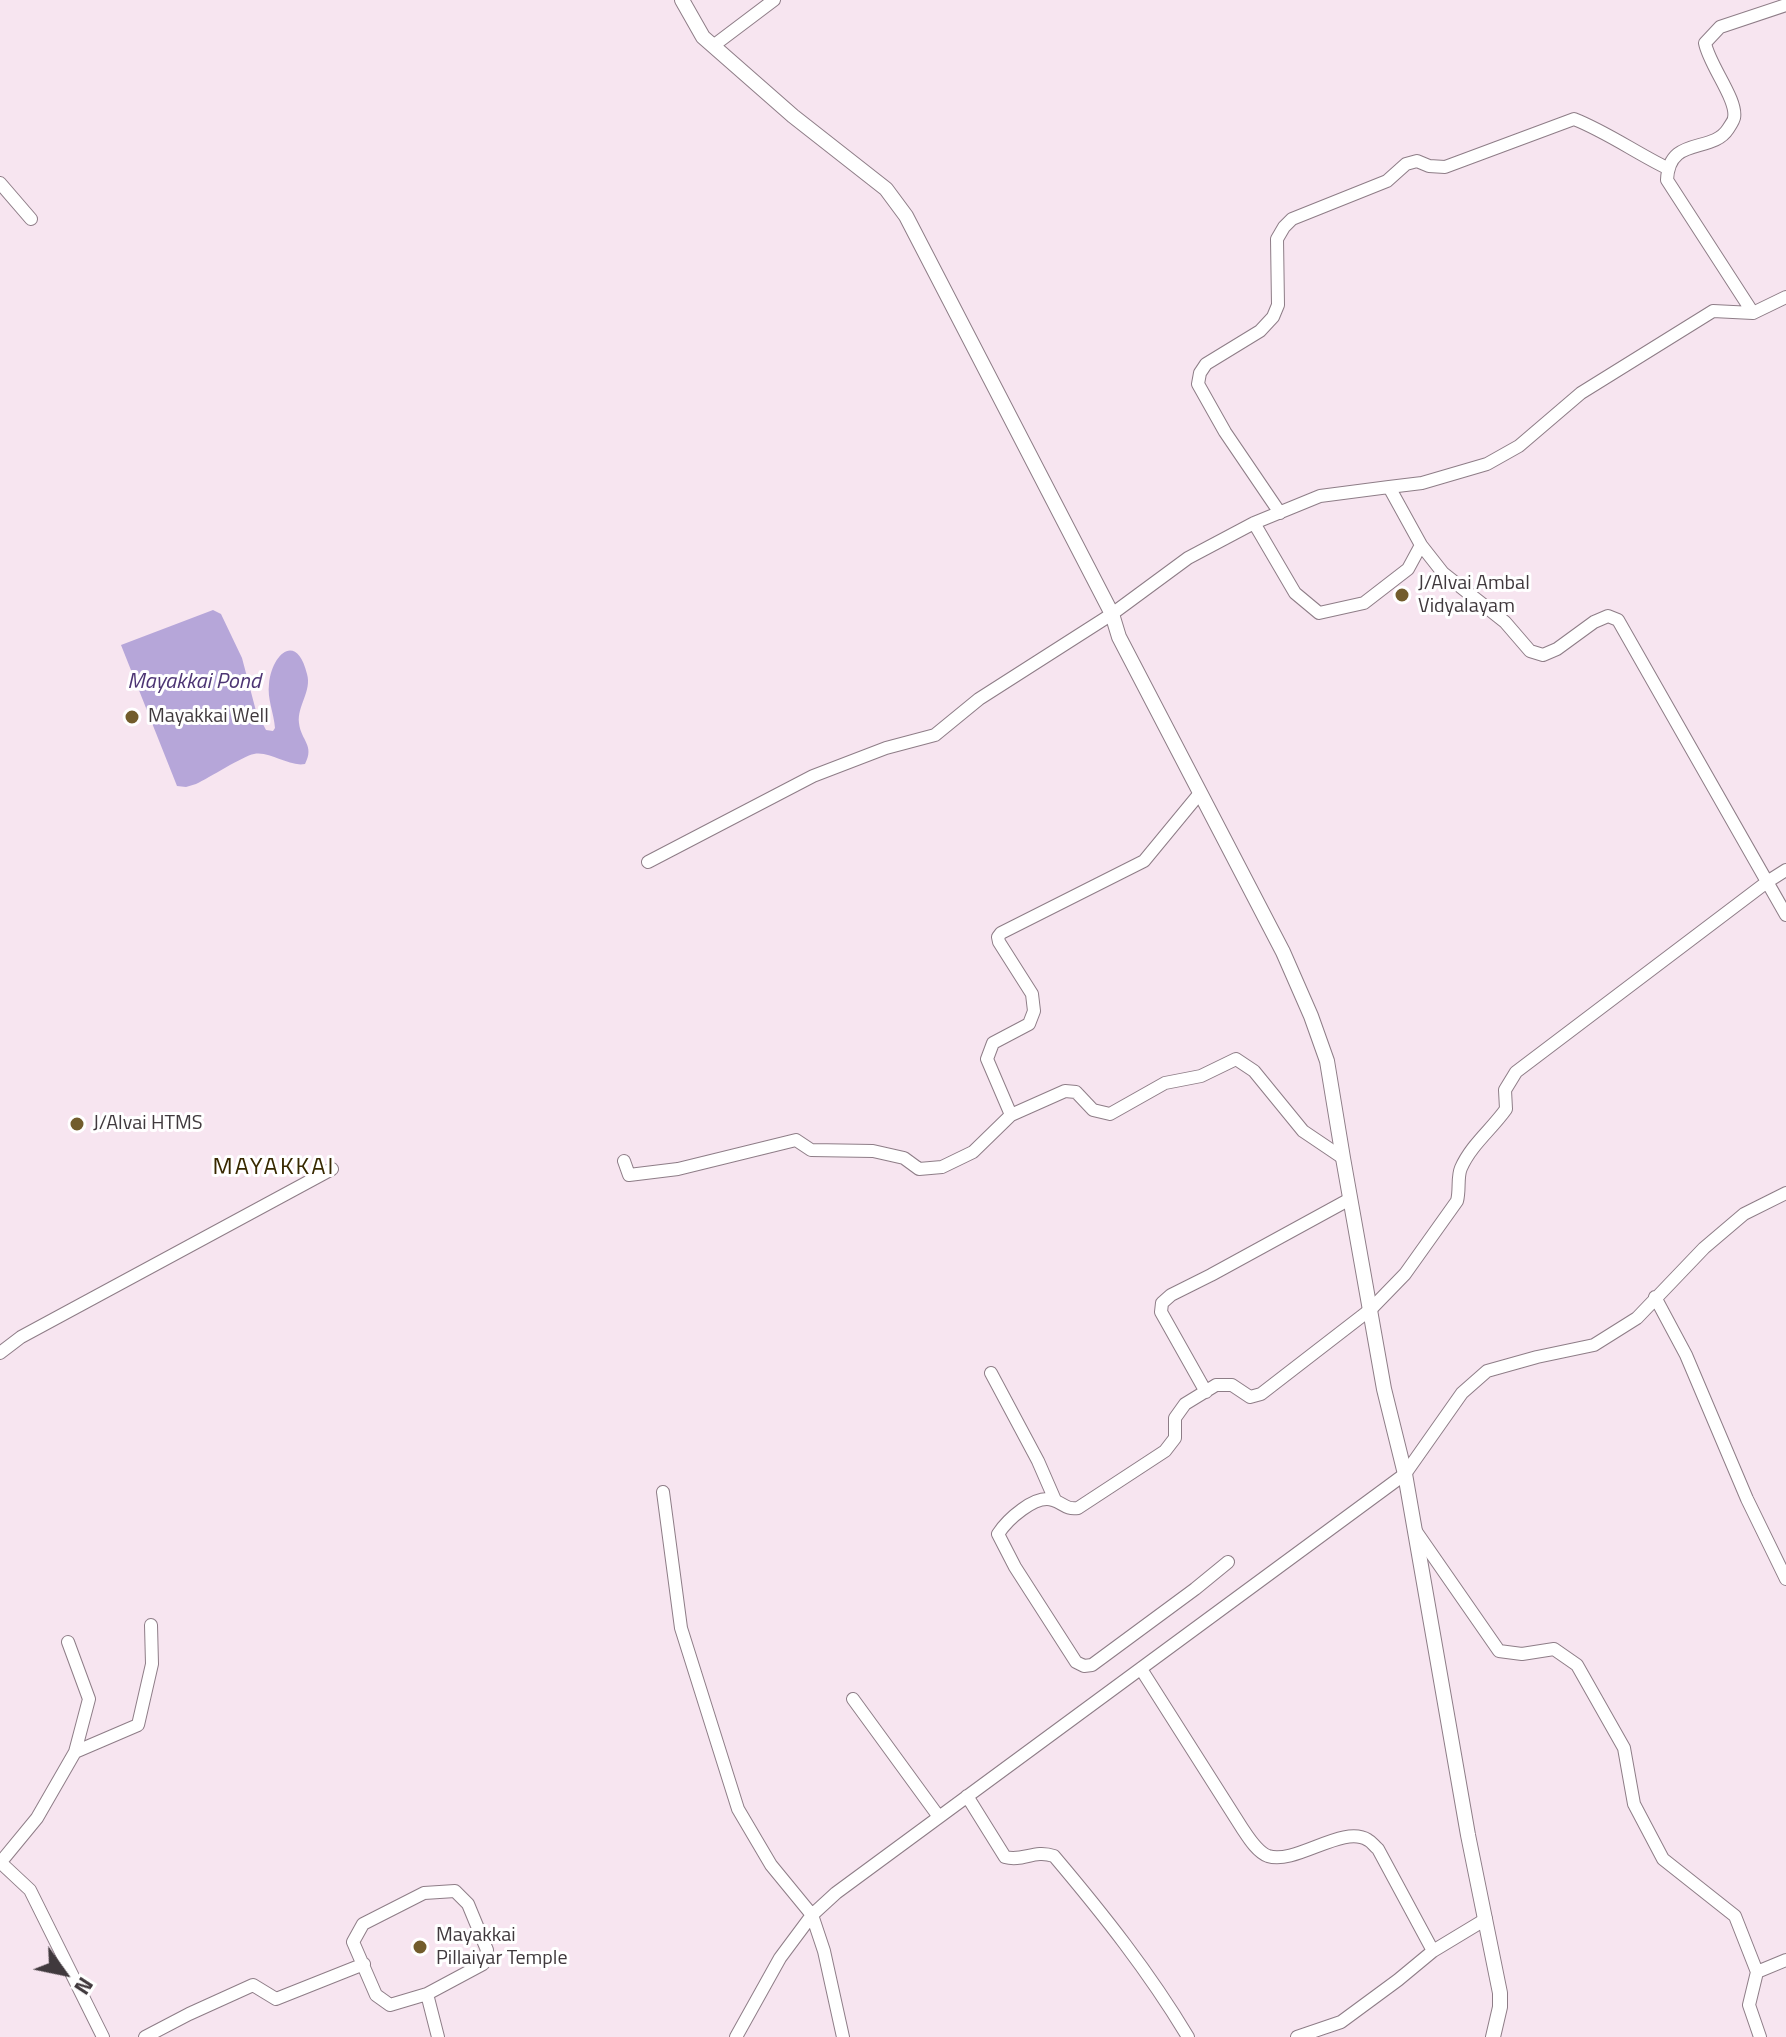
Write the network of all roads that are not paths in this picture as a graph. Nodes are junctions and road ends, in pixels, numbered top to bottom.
1 (682, 0) edge
2 (774, 0) edge
3 (1786, 5) edge
4 (713, 46) junction
5 (1667, 168) junction
6 (0, 183) edge
7 (31, 219) dead end
8 (1786, 297) edge
9 (1753, 313) junction
10 (1389, 487) junction
11 (1280, 513) junction
12 (1254, 523) junction
13 (1421, 545) junction
14 (1112, 614) junction
15 (1200, 793) junction
16 (648, 862) dead end
17 (1786, 870) edge
18 (1767, 882) junction
19 (1786, 915) edge
20 (1011, 1115) junction
21 (1343, 1158) junction
22 (624, 1161) dead end
23 (332, 1169) dead end
24 (1786, 1193) edge
25 (1350, 1199) junction
26 (1655, 1297) junction
27 (1371, 1309) junction
28 (0, 1353) edge
29 (991, 1373) dead end
30 (1206, 1392) junction
31 (1405, 1474) junction
32 (663, 1492) dead end
33 (1055, 1500) junction
34 (1413, 1527) junction
35 (1228, 1562) dead end
36 (1786, 1579) edge
37 (151, 1625) dead end
38 (68, 1642) dead end
39 (1141, 1669) junction
40 (853, 1699) dead end
41 (75, 1752) junction
42 (967, 1796) junction
43 (939, 1817) junction
44 (0, 1863) edge
45 (812, 1915) junction
46 (1486, 1919) junction
47 (1433, 1951) junction
48 (1786, 1960) edge
49 (364, 1964) junction
50 (1757, 1972) junction
51 (427, 1994) junction
52 (103, 2037) edge
53 (145, 2037) edge
54 (438, 2037) edge
55 (736, 2037) edge
56 (843, 2037) edge
57 (1188, 2037) edge
58 (1297, 2037) edge
59 (1493, 2037) edge
60 (1760, 2037) edge

1 - 4 street
2 - 4 street
3 - 5 street
4 - 14 street
5 - 9 street
5 - 11 street
6 - 7 street
8 - 9 street
9 - 10 street
10 - 11 street
10 - 13 street
11 - 12 street
12 - 13 street
12 - 14 street
13 - 18 street
14 - 15 street
14 - 16 street
15 - 20 street
15 - 21 street
17 - 18 street
18 - 19 street
18 - 27 street
20 - 21 street
20 - 22 street
21 - 25 street
23 - 28 street
24 - 26 street
25 - 27 street
25 - 30 street
26 - 31 street
26 - 36 street
27 - 30 street
27 - 31 street
29 - 33 street
30 - 33 street
31 - 34 street
31 - 39 street
32 - 45 street
33 - 35 street
34 - 46 street
34 - 50 street
37 - 41 street
38 - 41 street
39 - 42 street
39 - 47 street
40 - 43 street
41 - 44 street
42 - 43 street
42 - 57 street
43 - 45 street
44 - 52 street
45 - 55 street
45 - 56 street
46 - 47 street
46 - 59 street
47 - 58 street
48 - 50 street
49 - 51 street
49 - 51 street
49 - 53 street
50 - 60 street
51 - 54 street

